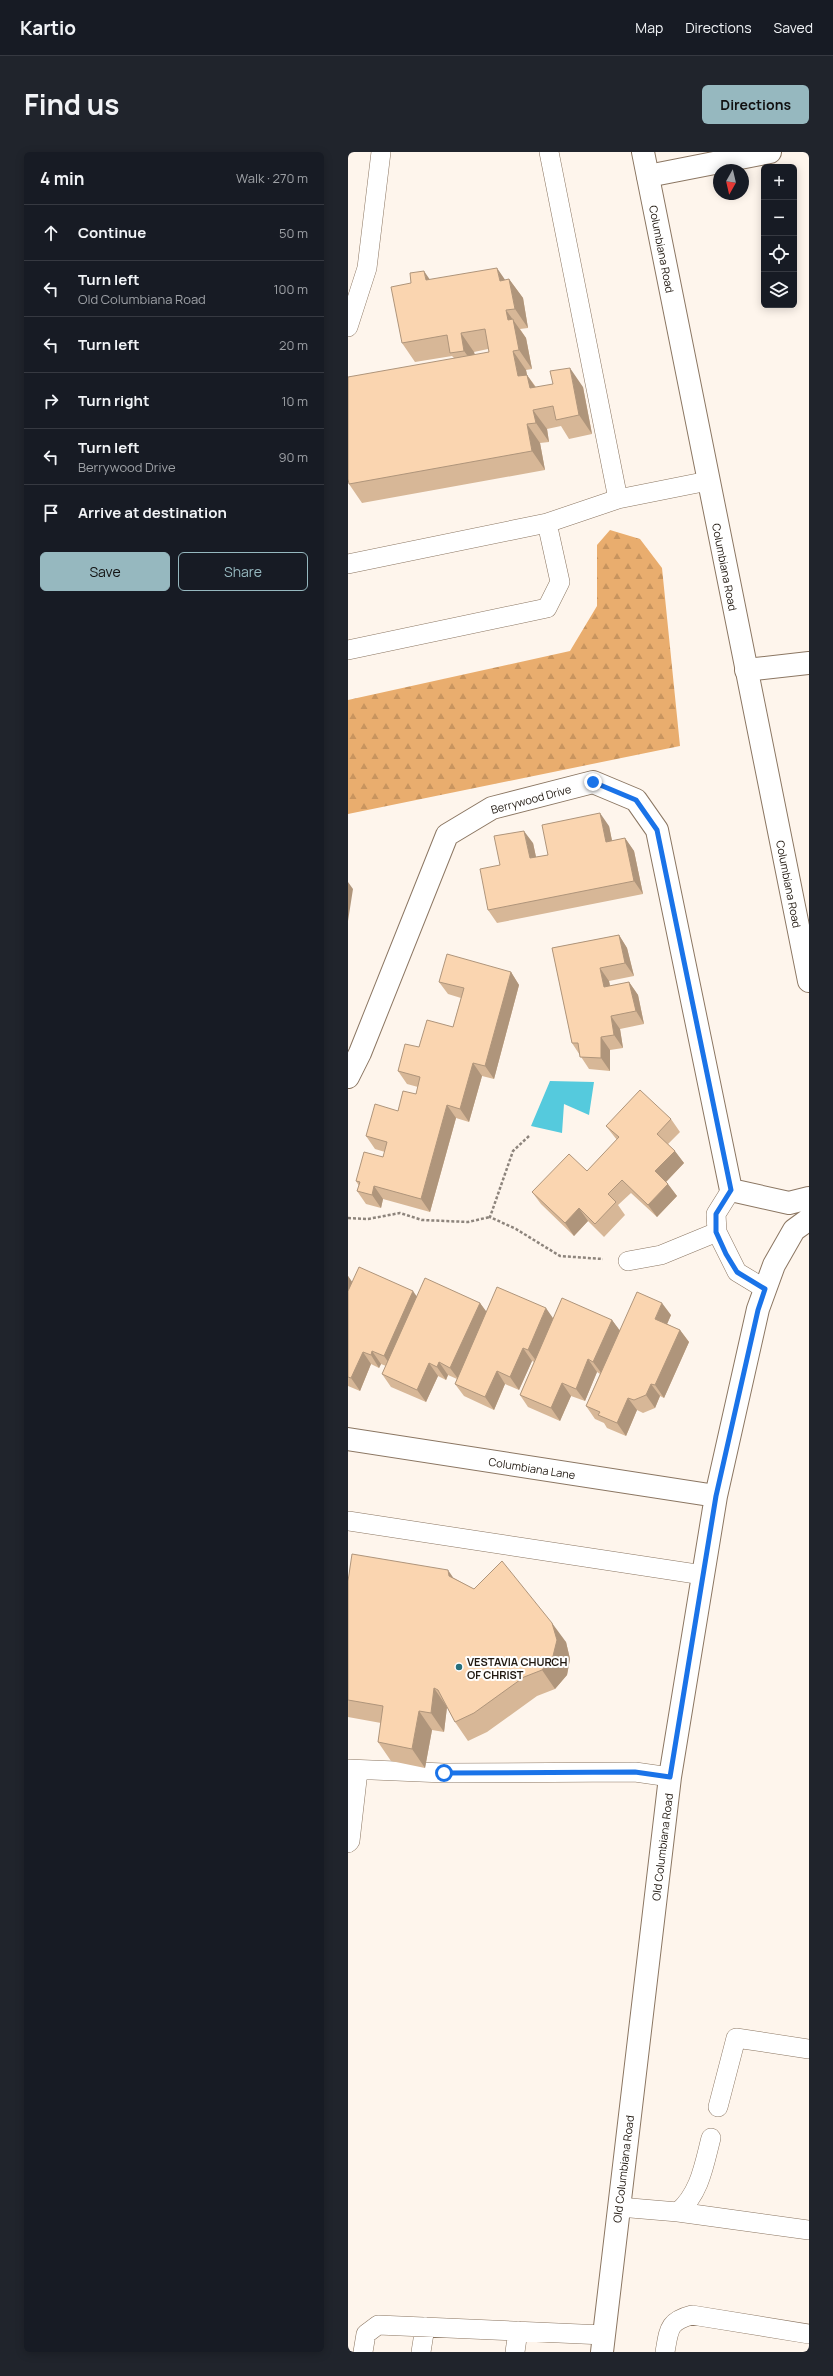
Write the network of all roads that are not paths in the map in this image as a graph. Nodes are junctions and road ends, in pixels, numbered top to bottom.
1 (381, 152) edge
2 (549, 152) edge
3 (643, 152) edge
4 (770, 152) edge
5 (648, 176) junction
6 (348, 327) edge
7 (708, 481) junction
8 (618, 499) junction
9 (547, 523) junction
10 (348, 564) edge
11 (348, 650) edge
12 (809, 663) edge
13 (746, 670) junction
14 (809, 981) edge
15 (348, 1077) edge
16 (731, 1190) junction
17 (809, 1198) edge
18 (809, 1219) edge
19 (716, 1232) junction
20 (628, 1261) road end
21 (765, 1289) junction
22 (348, 1439) edge
23 (716, 1496) junction
24 (348, 1521) edge
25 (703, 1576) junction
26 (353, 1770) edge
27 (670, 1777) junction
28 (348, 1843) edge
29 (809, 2049) edge
30 (718, 2107) dead end
31 (711, 2138) dead end
32 (619, 2207) junction
33 (678, 2212) junction
34 (809, 2230) edge
35 (425, 2327) junction
36 (518, 2330) junction
37 (809, 2334) edge
38 (603, 2344) edge
39 (363, 2352) edge
40 (421, 2352) edge
41 (515, 2352) edge
42 (665, 2352) edge

1 - 6 lane
2 - 8 lane
3 - 5 street, Columbiana Road
4 - 5 street
5 - 7 street, Columbiana Road
7 - 8 lane
7 - 13 street, Columbiana Road
8 - 9 lane
9 - 10 lane
9 - 11 lane
12 - 13 street
13 - 14 street, Columbiana Road
15 - 16 street, Berrywood Drive
16 - 17 street
16 - 19 lane
18 - 21 street, Old Columbiana Road
19 - 20 lane
19 - 21 lane
21 - 23 street, Old Columbiana Road
22 - 23 street, Columbiana Lane
23 - 25 street, Old Columbiana Road
24 - 25 lane
25 - 27 street, Old Columbiana Road
26 - 27 lane
26 - 28 lane
27 - 32 street, Old Columbiana Road
29 - 30 lane
31 - 33 lane
32 - 33 lane
32 - 38 street, Old Columbiana Road
33 - 34 lane
35 - 36 lane
35 - 39 lane
35 - 40 lane
36 - 38 lane
36 - 41 lane
37 - 42 lane

